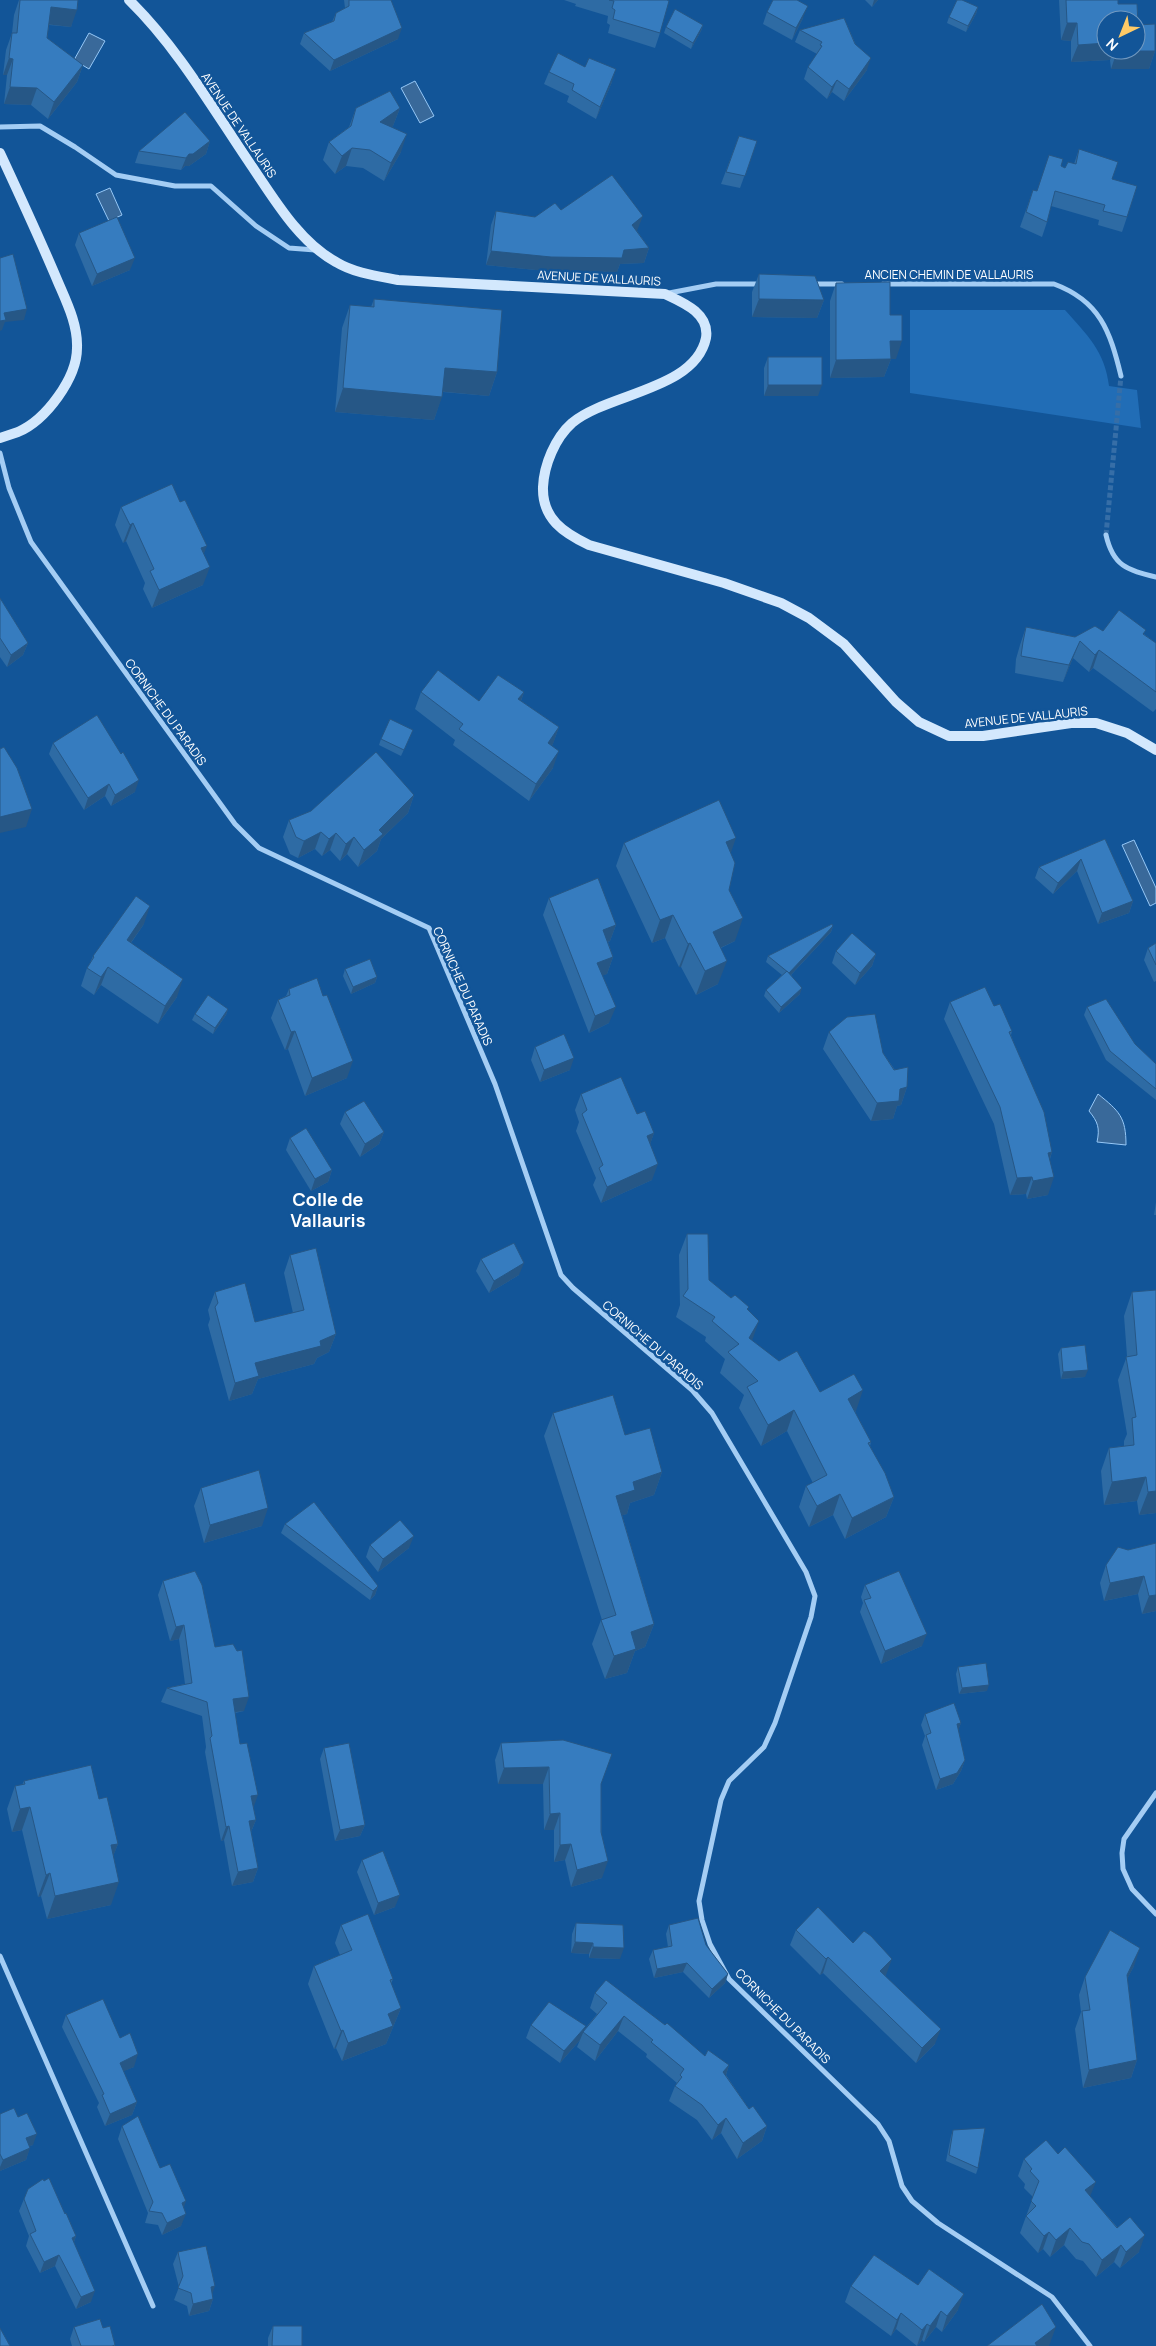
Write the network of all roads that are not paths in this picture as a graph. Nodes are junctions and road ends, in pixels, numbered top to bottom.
1 (129, 0) edge
2 (0, 127) edge
3 (0, 153) edge
4 (319, 250) junction
5 (765, 284) edge
6 (805, 284) edge
7 (845, 284) edge
8 (875, 284) edge
9 (665, 294) junction
10 (1121, 376) tunnel mouth
11 (0, 438) edge
12 (0, 453) edge
13 (1106, 535) tunnel mouth
14 (1156, 577) edge
15 (1156, 750) edge
16 (1156, 1793) edge
17 (1156, 1914) edge
18 (0, 1956) edge
19 (152, 2306) dead end
20 (1090, 2346) edge

1 - 4 main road, AVENUE DE VALLAURIS
2 - 4 street
3 - 11 main road
4 - 9 main road, AVENUE DE VALLAURIS
5 - 9 street
6 - 7 street
8 - 10 street, ANCIEN CHEMIN DE VALLAURIS
9 - 15 main road, AVENUE DE VALLAURIS
12 - 20 street, CORNICHE DU PARADIS
13 - 14 street
16 - 17 street
18 - 19 street

